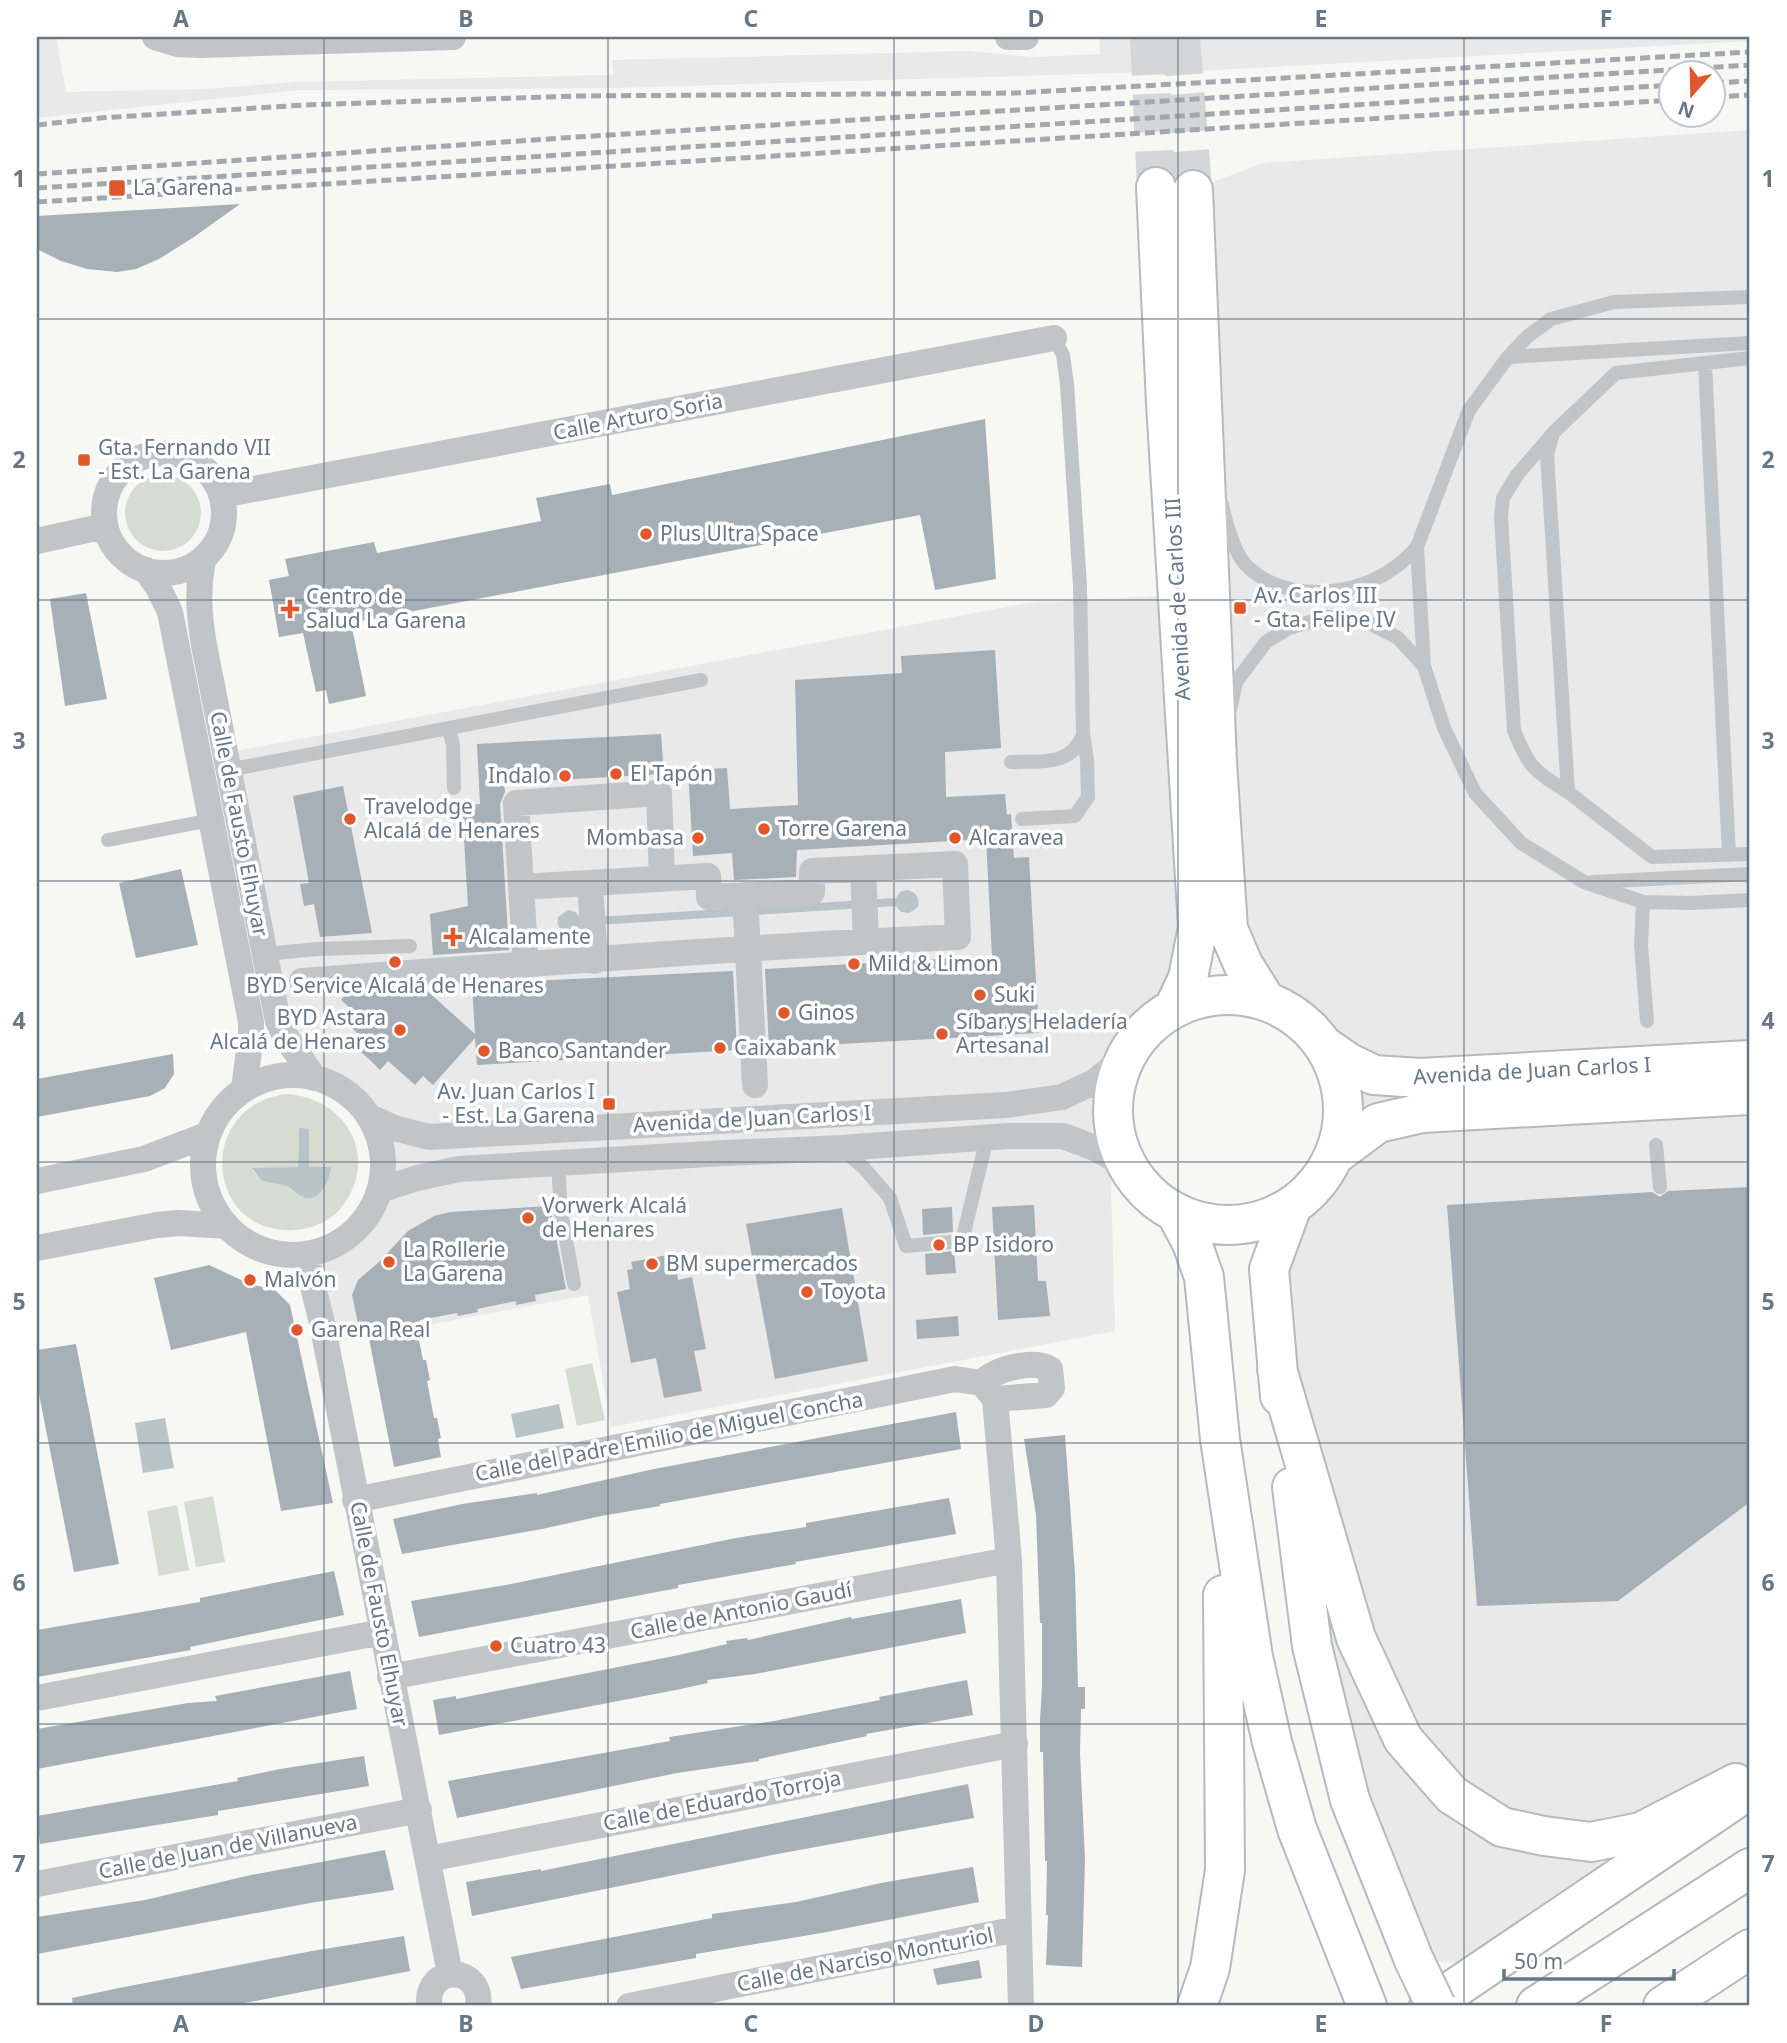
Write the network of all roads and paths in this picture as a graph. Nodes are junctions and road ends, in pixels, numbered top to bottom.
1 (155, 37) edge
2 (453, 37) edge
3 (1008, 37) edge
4 (1026, 37) edge
5 (328, 39) edge
6 (1750, 297) edge
7 (1054, 338) joint
8 (1750, 343) edge
9 (1508, 356) junction
10 (1750, 358) edge
11 (1705, 363) junction
12 (1202, 408) junction
13 (1554, 432) junction
14 (222, 495) junction
15 (105, 526) junction
16 (37, 541) edge
17 (1417, 547) junction
18 (203, 560) junction
19 (146, 570) junction
20 (1424, 666) junction
21 (701, 680) dead end
22 (449, 729) junction
23 (1083, 733) junction
24 (1011, 762) dead end
25 (1217, 762) junction
26 (228, 770) junction
27 (454, 788) dead end
28 (1568, 792) junction
29 (1022, 819) dead end
30 (211, 820) junction
31 (108, 840) dead end
32 (1750, 854) edge
33 (1730, 855) junction
34 (863, 869) junction
35 (1750, 874) edge
36 (662, 879) junction
37 (1584, 882) junction
38 (590, 884) junction
39 (521, 887) junction
40 (1750, 900) edge
41 (1643, 902) junction
42 (745, 906) junction
43 (866, 941) junction
44 (410, 946) dead end
45 (394, 947) junction
46 (747, 948) junction
47 (264, 954) junction
48 (595, 961) junction
49 (395, 962) dead end
50 (526, 965) junction
51 (302, 981) dead end
52 (1266, 1001) junction
53 (1174, 1008) junction
54 (1647, 1021) dead end
55 (1323, 1045) junction
56 (1125, 1057) junction
57 (1750, 1060) edge
58 (314, 1078) junction
59 (755, 1085) dead end
60 (244, 1088) junction
61 (1750, 1095) edge
62 (370, 1117) junction
63 (207, 1135) junction
64 (986, 1138) junction
65 (1656, 1145) dead end
66 (841, 1148) junction
67 (1335, 1154) junction
68 (558, 1163) junction
69 (1126, 1165) junction
70 (37, 1181) edge
71 (1660, 1187) dead end
72 (380, 1190) junction
73 (1292, 1206) junction
74 (1176, 1213) junction
75 (227, 1226) junction
76 (37, 1248) edge
77 (305, 1254) junction
78 (574, 1284) dead end
79 (1277, 1370) junction
80 (1220, 1439) junction
81 (355, 1500) junction
82 (1009, 1560) junction
83 (382, 1632) junction
84 (390, 1677) junction
85 (37, 1698) edge
86 (1015, 1744) junction
87 (1750, 1776) edge
88 (1750, 1789) edge
89 (419, 1810) junction
90 (428, 1858) junction
91 (1750, 1868) edge
92 (37, 1884) edge
93 (1018, 1929) junction
94 (1750, 1950) edge
95 (450, 1974) junction
96 (1363, 1998) edge
97 (689, 2001) edge
98 (426, 2006) edge
99 (478, 2006) edge
100 (629, 2006) edge
101 (1021, 2006) edge
102 (1197, 2006) edge
103 (1429, 2006) edge
104 (1436, 2006) edge
105 (1536, 2006) edge
106 (1663, 2006) edge

1 - 5 street
2 - 5 street
3 - 4 street
6 - 9 lane
7 - 14 street, Calle Arturo Soria
7 - 23 lane
8 - 9 lane
9 - 17 lane
10 - 11 lane
11 - 13 lane
11 - 33 lane
12 - 17 lane
12 - 25 main road, Avenida de Carlos III
12 - 53 main road, Avenida de Carlos III
13 - 28 lane
13 - 28 lane
14 - 15 street
14 - 18 street
15 - 16 street
15 - 19 street
17 - 20 lane
18 - 19 street
18 - 26 street, Calle de Fausto Elhuyar
19 - 30 street, Calle de Fausto Elhuyar
20 - 25 lane
20 - 37 lane
21 - 22 lane
22 - 26 lane
22 - 27 lane
23 - 24 lane
23 - 29 lane
25 - 52 main road, Avenida de Carlos III
26 - 47 street, Calle de Fausto Elhuyar
28 - 33 lane
30 - 31 lane
30 - 60 street, Calle de Fausto Elhuyar
32 - 33 lane
34 - 42 street
34 - 43 street
34 - 43 street
35 - 37 lane
36 - 38 street
36 - 39 street
36 - 42 street
37 - 41 lane
38 - 39 street
38 - 48 street
39 - 50 street
40 - 41 lane
41 - 54 lane
42 - 46 street
43 - 46 street
44 - 45 lane
45 - 47 lane
45 - 49 lane
46 - 48 street
46 - 59 street
47 - 58 street, Calle de Fausto Elhuyar
48 - 50 street
50 - 51 street
52 - 53 main road
52 - 55 main road
53 - 56 main road
55 - 57 main road, Avenida de Juan Carlos I
55 - 67 main road
56 - 62 street, Avenida de Juan Carlos I
56 - 69 main road
58 - 60 street
58 - 62 street
60 - 63 street
61 - 67 main road, Avenida de Juan Carlos I
62 - 72 street
63 - 70 street
63 - 75 street
64 - 66 street, Avenida de Juan Carlos I
64 - 66 lane
64 - 69 street, Avenida de Juan Carlos I
65 - 71 lane
66 - 68 street, Avenida de Juan Carlos I
67 - 73 main road
68 - 72 street, Avenida de Juan Carlos I
68 - 78 lane
69 - 74 main road
72 - 77 street
73 - 74 main road
73 - 79 main road
74 - 80 main road
75 - 76 street
75 - 77 street
77 - 81 street, Calle de Fausto Elhuyar
79 - 87 main road
79 - 104 main road, bridge
80 - 96 main road
80 - 102 main road
81 - 82 street, Calle del Padre Emilio de Miguel Concha
81 - 83 street, Calle de Fausto Elhuyar
82 - 84 street, Calle de Antonio Gaudí
82 - 86 street, Calle del Padre Emilio de Miguel Concha
83 - 84 street, Calle de Fausto Elhuyar
83 - 85 street
84 - 89 street, Calle de Fausto Elhuyar
86 - 90 street, Calle de Eduardo Torroja
86 - 93 street, Calle del Padre Emilio de Miguel Concha
88 - 103 main road
89 - 90 street, Calle de Fausto Elhuyar
89 - 92 street, Calle de Juan de Villanueva
90 - 95 street, Calle de Fausto Elhuyar
91 - 105 main road
93 - 97 street, Calle de Narciso Monturiol
93 - 101 street, Calle del Padre Emilio de Miguel Concha
94 - 106 main road
95 - 98 street
95 - 99 street
97 - 100 street, Calle de Narciso Monturiol

